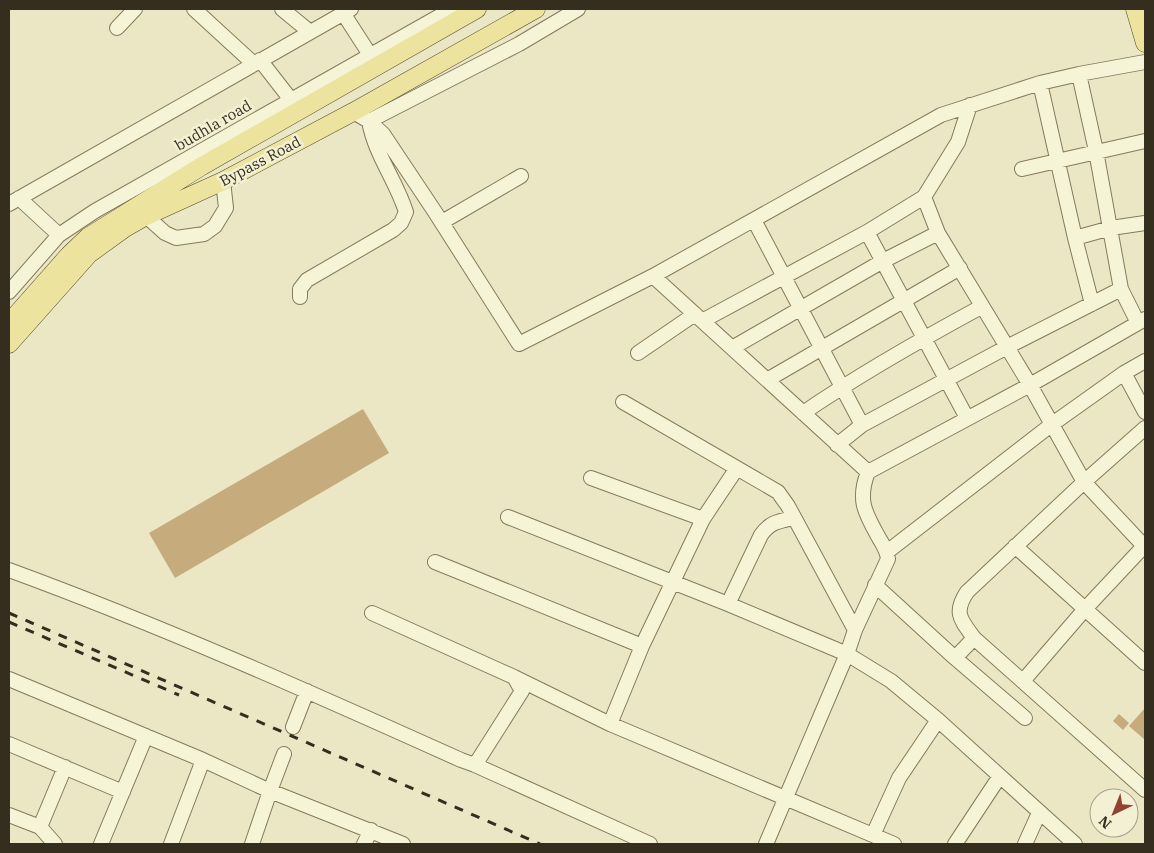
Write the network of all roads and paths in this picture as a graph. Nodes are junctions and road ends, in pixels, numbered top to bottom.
1 (135, 9) edge
2 (194, 9) edge
3 (282, 9) edge
4 (452, 9) edge
5 (477, 9) edge
6 (536, 9) edge
7 (578, 9) edge
8 (1135, 9) edge
9 (1144, 9) edge
10 (347, 11) edge
11 (1145, 19) edge
12 (117, 28) dead end
13 (310, 32) junction
14 (1145, 43) edge
15 (373, 60) junction
16 (257, 62) junction
17 (1145, 62) edge
18 (1079, 74) junction
19 (1040, 83) junction
20 (295, 104) junction
21 (970, 105) junction
22 (353, 112) junction
23 (369, 121) junction
24 (1145, 141) edge
25 (1096, 152) junction
26 (1059, 162) junction
27 (1022, 169) dead end
28 (521, 176) dead end
29 (223, 181) junction
30 (924, 197) junction
31 (14, 201) edge
32 (95, 211) junction
33 (146, 216) junction
34 (754, 220) junction
35 (442, 222) junction
36 (1145, 223) edge
37 (104, 227) junction
38 (1111, 228) junction
39 (867, 232) junction
40 (938, 233) junction
41 (59, 235) junction
42 (1075, 238) junction
43 (883, 261) junction
44 (960, 268) junction
45 (653, 276) junction
46 (785, 278) junction
47 (1121, 289) junction
48 (9, 292) edge
49 (300, 297) dead end
50 (904, 300) junction
51 (1092, 304) junction
52 (982, 307) junction
53 (801, 308) junction
54 (698, 318) junction
55 (1142, 320) edge
56 (9, 323) edge
57 (924, 338) junction
58 (9, 344) edge
59 (1007, 346) junction
60 (732, 348) junction
61 (822, 348) junction
62 (638, 353) dead end
63 (1145, 361) edge
64 (1124, 373) junction
65 (767, 380) junction
66 (946, 380) junction
67 (1030, 385) junction
68 (842, 387) junction
69 (623, 402) dead end
70 (1145, 412) edge
71 (803, 413) junction
72 (967, 418) junction
73 (1051, 425) junction
74 (862, 426) junction
75 (1145, 428) edge
76 (837, 444) junction
77 (738, 468) junction
78 (868, 472) junction
79 (591, 478) dead end
80 (1084, 482) junction
81 (508, 517) dead end
82 (794, 518) junction
83 (703, 519) junction
84 (1145, 545) edge
85 (1015, 546) junction
86 (887, 552) junction
87 (435, 562) dead end
88 (9, 570) edge
89 (673, 582) junction
90 (875, 585) junction
91 (728, 604) junction
92 (1085, 609) junction
93 (372, 613) dead end
94 (855, 630) junction
95 (974, 638) junction
96 (642, 646) junction
97 (847, 654) junction
98 (956, 658) junction
99 (1145, 663) edge
100 (514, 677) junction
101 (9, 679) edge
102 (1023, 681) junction
103 (307, 691) junction
104 (1025, 718) dead end
105 (938, 720) junction
106 (610, 724) junction
107 (294, 727) dead end
108 (146, 736) junction
109 (9, 744) edge
110 (284, 754) dead end
111 (203, 760) junction
112 (475, 764) junction
113 (65, 767) junction
114 (1000, 776) junction
115 (1145, 790) edge
116 (270, 791) junction
117 (123, 792) junction
118 (785, 799) junction
119 (1039, 813) junction
120 (9, 815) edge
121 (40, 827) junction
122 (371, 830) junction
123 (873, 836) junction
124 (55, 844) edge
125 (101, 844) edge
126 (171, 844) edge
127 (252, 844) edge
128 (364, 844) edge
129 (403, 844) edge
130 (650, 844) edge
131 (766, 844) edge
132 (894, 844) edge
133 (955, 844) edge
134 (1025, 844) edge
135 (1075, 844) edge

1 - 12 street
2 - 16 street
3 - 13 street
4 - 15 street
5 - 15 main road
6 - 22 main road, Bypass Road
7 - 23 street
8 - 14 main road
9 - 11 main road
10 - 13 street
10 - 15 street
13 - 16 street
15 - 20 main road
16 - 20 street
16 - 31 street
17 - 18 street
18 - 19 street
18 - 25 street
19 - 21 street
19 - 26 street
20 - 32 street, budhla road
20 - 37 main road
21 - 30 street
21 - 34 street
22 - 23 street
22 - 29 main road, Bypass Road
23 - 35 street
23 - 49 street
24 - 25 street
25 - 26 street
25 - 38 street
26 - 27 street
26 - 42 street
28 - 35 street
29 - 33 main road, Bypass Road
29 - 33 street
30 - 39 street
30 - 40 street
31 - 41 street
32 - 37 street
32 - 41 street, budhla road
33 - 58 main road, Bypass Road
34 - 45 street
34 - 46 street
35 - 45 street
36 - 38 street
37 - 56 main road
38 - 42 street
38 - 47 street
39 - 43 street
39 - 46 street
40 - 43 street
40 - 44 street
41 - 48 street, budhla road
42 - 51 street
43 - 50 street
43 - 53 street
44 - 50 street
44 - 52 street
45 - 54 street
46 - 53 street
46 - 54 street
47 - 51 street
47 - 55 street
50 - 57 street
50 - 61 street
51 - 59 street
52 - 57 street
52 - 59 street
53 - 60 street
53 - 61 street
54 - 60 street
54 - 62 street
55 - 67 street
57 - 66 street
57 - 68 street
59 - 66 street
59 - 67 street
60 - 65 street
61 - 65 street
61 - 68 street
63 - 64 street
64 - 70 street
64 - 73 street
65 - 71 street
66 - 72 street
66 - 74 street
67 - 72 street
67 - 73 street
68 - 71 street
68 - 74 street
69 - 77 street
71 - 76 street
72 - 78 street
73 - 80 street
73 - 86 street
74 - 76 street
75 - 80 street
76 - 78 street
77 - 82 street
77 - 83 street
78 - 86 street
79 - 83 street
80 - 84 street
80 - 85 street
81 - 89 street
82 - 91 street
82 - 94 street
83 - 89 street
84 - 92 street
85 - 92 street
85 - 95 street
86 - 90 street
87 - 96 street
88 - 103 street
89 - 91 street
89 - 96 street
90 - 94 street
90 - 98 street
91 - 97 street
92 - 99 street
92 - 102 street
93 - 100 street
94 - 97 street
95 - 98 street
95 - 102 street
96 - 106 street
97 - 105 street
97 - 118 street
98 - 104 street
100 - 106 street
100 - 112 street
101 - 108 street
102 - 115 street
103 - 107 street
103 - 112 street
105 - 114 street
105 - 123 street
106 - 118 street
108 - 111 street
108 - 117 street
109 - 113 street
110 - 116 street
111 - 116 street
111 - 126 street
112 - 130 street
113 - 117 street
113 - 121 street
114 - 119 street
114 - 133 street
116 - 122 street
116 - 127 street
117 - 125 street
118 - 123 street
118 - 131 street
119 - 134 street
119 - 135 street
120 - 121 street
121 - 124 street
122 - 128 street
122 - 129 street
123 - 132 street

